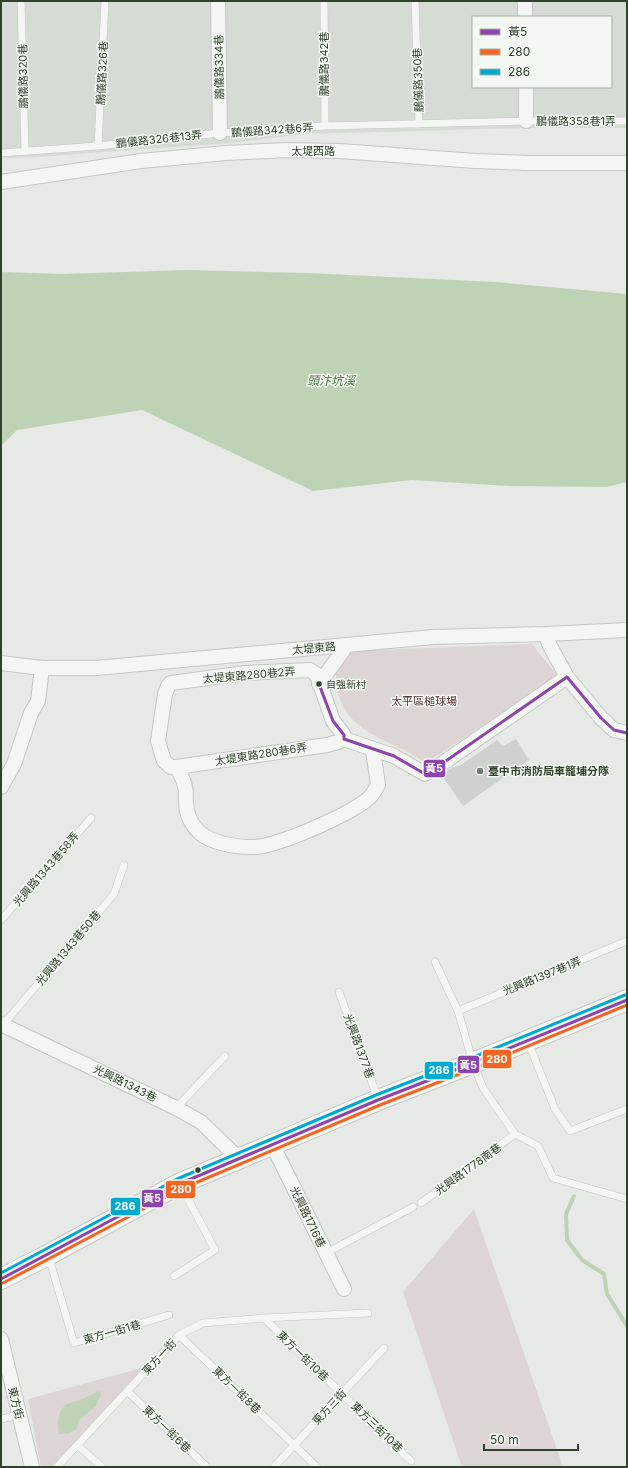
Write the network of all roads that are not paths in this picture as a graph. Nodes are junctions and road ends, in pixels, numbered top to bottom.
1 (22, 1) edge
2 (105, 1) edge
3 (218, 1) edge
4 (324, 1) edge
5 (415, 1) edge
6 (525, 1) edge
7 (526, 16) edge
8 (526, 88) edge
9 (526, 121) junction
10 (627, 121) edge
11 (419, 124) junction
12 (324, 126) junction
13 (220, 133) junction
14 (98, 146) junction
15 (25, 151) junction
16 (1, 153) edge
17 (627, 163) edge
18 (1, 182) edge
19 (627, 630) edge
20 (546, 634) junction
21 (343, 650) junction
22 (1, 663) edge
23 (42, 668) junction
24 (567, 677) junction
25 (320, 684) junction
26 (627, 733) edge
27 (344, 738) junction
28 (373, 750) junction
29 (177, 767) junction
30 (1, 787) edge
31 (91, 818) dead end
32 (124, 864) dead end
33 (1, 920) edge
34 (627, 941) edge
35 (436, 962) dead end
36 (339, 992) dead end
37 (627, 1000) edge
38 (458, 1011) junction
39 (2, 1024) edge
40 (528, 1040) junction
41 (225, 1056) dead end
42 (473, 1063) junction
43 (378, 1100) junction
44 (176, 1108) junction
45 (627, 1109) edge
46 (515, 1134) junction
47 (272, 1144) junction
48 (238, 1158) junction
49 (179, 1184) junction
50 (627, 1199) edge
51 (421, 1203) dead end
52 (413, 1207) dead end
53 (326, 1253) junction
54 (46, 1256) junction
55 (174, 1276) dead end
56 (1, 1279) edge
57 (344, 1289) dead end
58 (368, 1313) dead end
59 (169, 1315) dead end
60 (264, 1318) junction
61 (179, 1335) junction
62 (1, 1339) edge
63 (384, 1348) dead end
64 (127, 1391) junction
65 (342, 1394) junction
66 (19, 1414) junction
67 (1, 1419) edge
68 (77, 1445) junction
69 (294, 1445) junction
70 (411, 1461) dead end
71 (32, 1467) edge
72 (57, 1467) edge
73 (102, 1467) edge
74 (207, 1467) edge
75 (274, 1467) edge
76 (317, 1467) edge

1 - 15 lane, 鵬儀路320巷
2 - 14 lane, 鵬儀路326巷
3 - 13 street, 鵬儀路334巷
4 - 12 lane, 鵬儀路342巷
5 - 11 lane, 鵬儀路350巷
6 - 7 street
8 - 9 street
9 - 10 lane, 鵬儀路358巷1弄
9 - 11 lane, 鵬儀路350巷
11 - 12 lane, 鵬儀路342巷6弄
12 - 13 lane, 鵬儀路342巷6弄
13 - 14 lane, 鵬儀路326巷13弄
14 - 15 lane, 鵬儀路326巷13弄
15 - 16 lane, 鵬儀路326巷13弄
17 - 18 street, 太堤西路
19 - 20 street, 太堤東路
20 - 21 street, 太堤東路
20 - 24 street
21 - 23 street, 太堤東路
21 - 25 street
22 - 23 street, 太堤東路
23 - 30 street
24 - 26 street
24 - 28 street
25 - 27 street
25 - 29 street, 太堤東路280巷2弄
27 - 28 street
27 - 29 street, 太堤東路280巷6弄
28 - 29 street
31 - 33 lane, 光興路1343巷58弄
32 - 39 lane, 光興路1343巷50巷
34 - 38 lane, 光興路1397巷1弄
35 - 38 lane
36 - 43 lane, 光興路1377巷
37 - 40 main road
38 - 42 lane
39 - 44 street, 光興路1343巷
40 - 42 main road
40 - 45 lane
41 - 44 lane
42 - 43 main road
42 - 46 lane
43 - 47 main road
44 - 48 street, 光興路1343巷
46 - 50 lane
46 - 51 lane, 光興路1778南巷
47 - 48 main road
47 - 53 street, 光興路1716巷
48 - 49 main road
49 - 54 main road
49 - 55 lane
52 - 53 lane
53 - 57 street, 光興路1716巷
54 - 56 main road
54 - 59 lane, 東方一街1巷
58 - 60 lane, 東方一街
60 - 61 lane, 東方一街
60 - 65 lane, 東方一街10巷
61 - 64 lane, 東方一街
61 - 69 lane, 東方一街8巷
62 - 66 street, 東方街
63 - 65 lane, 東方三街
64 - 68 lane, 東方一街
64 - 74 lane, 東方一街6巷
65 - 69 lane, 東方三街
65 - 70 lane, 東方三街10巷
66 - 67 lane
66 - 71 street, 東方街
68 - 72 lane, 東方一街
68 - 73 lane
69 - 75 lane, 東方三街
69 - 76 lane, 東方一街8巷

